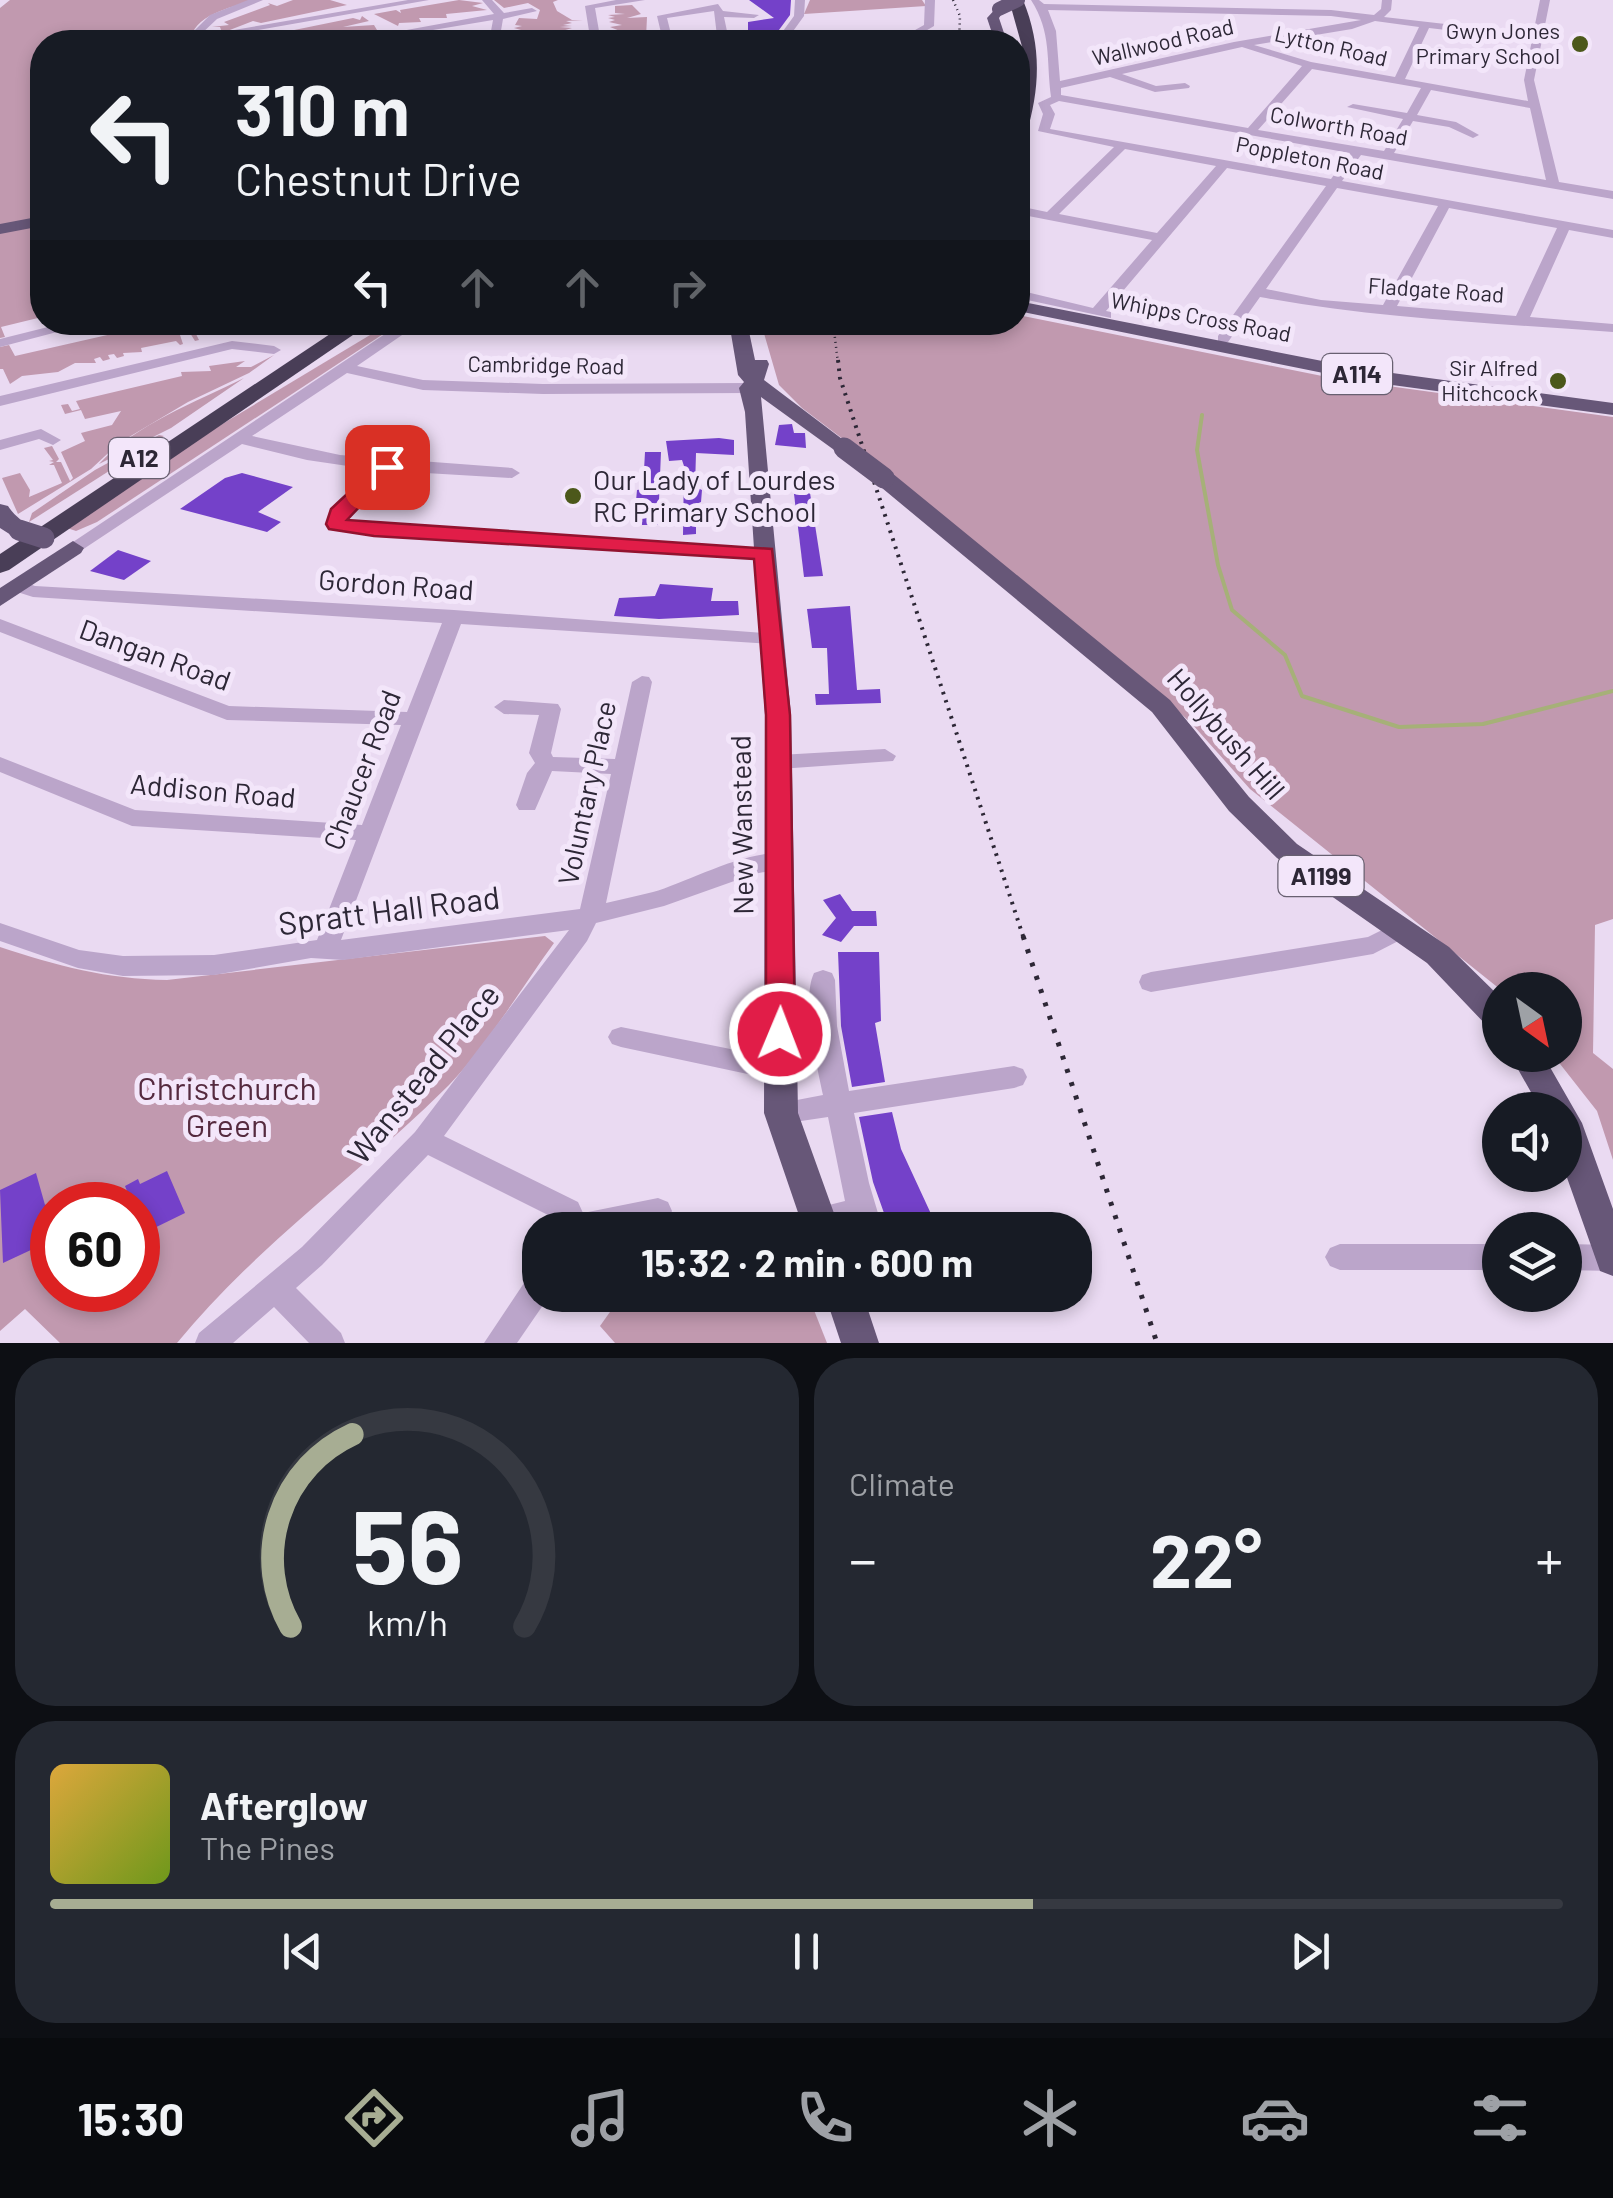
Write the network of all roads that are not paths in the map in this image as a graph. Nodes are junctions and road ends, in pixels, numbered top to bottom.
1 (258, 0) edge
2 (346, 0) edge
3 (424, 0) edge
4 (486, 0) edge
5 (640, 0) edge
6 (677, 0) edge
7 (800, 0) edge
8 (930, 0) edge
9 (1017, 0) edge
10 (1387, 0) edge
11 (1545, 0) edge
12 (1039, 2) edge
13 (587, 3) edge
14 (1001, 4) edge
15 (532, 10) dead end
16 (690, 10) junction
17 (719, 11) junction
18 (367, 14) junction
19 (499, 15) junction
20 (754, 15) dead end
21 (1376, 19) junction
22 (1425, 25) junction
23 (383, 26) dead end
24 (198, 30) edge
25 (264, 30) edge
26 (388, 30) edge
27 (416, 30) edge
28 (496, 30) edge
29 (596, 30) edge
30 (664, 30) edge
31 (722, 30) edge
32 (788, 30) edge
33 (922, 30) edge
34 (997, 30) edge
35 (1015, 30) edge
36 (1028, 30) edge
37 (1537, 38) junction
38 (1240, 44) junction
39 (1309, 64) junction
40 (1030, 72) edge
41 (1112, 74) junction
42 (1399, 81) junction
43 (1185, 86) dead end
44 (1428, 86) junction
45 (1056, 92) junction
46 (1030, 103) edge
47 (1533, 105) junction
48 (1352, 107) dead end
49 (1410, 117) junction
50 (1251, 131) junction
51 (1473, 135) dead end
52 (1124, 145) junction
53 (1359, 150) junction
54 (1388, 154) junction
55 (1225, 163) junction
56 (1331, 183) junction
57 (1553, 183) junction
58 (1613, 195) edge
59 (1445, 204) junction
60 (1030, 213) edge
61 (1613, 213) edge
62 (1049, 217) junction
63 (30, 223) edge
64 (1565, 225) junction
65 (0, 229) edge
66 (1610, 233) edge
67 (1161, 238) junction
68 (1257, 292) junction
69 (1030, 297) edge
70 (1030, 308) edge
71 (1387, 310) junction
72 (1522, 318) junction
73 (1613, 328) edge
74 (34, 335) edge
75 (310, 335) edge
76 (319, 335) edge
77 (343, 335) edge
78 (358, 335) edge
79 (394, 335) edge
80 (740, 335) edge
81 (753, 335) edge
82 (1223, 339) dead end
83 (0, 343) edge
84 (276, 358) junction
85 (344, 368) junction
86 (756, 380) junction
87 (247, 399) junction
88 (0, 401) edge
89 (1613, 410) edge
90 (240, 438) junction
91 (53, 440) dead end
92 (0, 445) edge
93 (387, 467) junction
94 (512, 473) dead end
95 (0, 512) edge
96 (62, 544) junction
97 (0, 550) edge
98 (764, 553) junction
99 (0, 565) edge
100 (9, 592) edge
101 (454, 616) junction
102 (0, 625) edge
103 (770, 638) junction
104 (642, 682) dead end
105 (504, 707) dead end
106 (414, 718) junction
107 (886, 756) dead end
108 (779, 762) junction
109 (0, 764) edge
110 (546, 764) junction
111 (622, 767) junction
112 (526, 805) dead end
113 (369, 833) junction
114 (781, 861) junction
115 (589, 916) junction
116 (1402, 929) junction
117 (0, 932) edge
118 (330, 948) junction
119 (823, 980) dead end
120 (1151, 982) dead end
121 (1482, 996) edge
122 (621, 1037) dead end
123 (780, 1070) junction
124 (1014, 1077) dead end
125 (838, 1104) junction
126 (780, 1113) junction
127 (425, 1140) junction
128 (1582, 1171) edge
129 (658, 1211) dead end
130 (568, 1212) edge
131 (653, 1212) edge
132 (815, 1212) edge
133 (863, 1212) edge
134 (1482, 1257) edge
135 (1582, 1257) edge
136 (1340, 1258) dead end
137 (1613, 1258) edge
138 (276, 1288) junction
139 (522, 1310) edge
140 (850, 1312) edge
141 (210, 1343) edge
142 (330, 1343) edge
143 (499, 1343) edge
144 (860, 1343) edge

1 - 24 street
2 - 18 street
3 - 18 street
4 - 19 street
5 - 13 street
6 - 16 street
7 - 32 street
8 - 33 street
9 - 14 main road, bridge
9 - 36 highway
10 - 21 street
11 - 37 street
12 - 21 street
12 - 45 street
13 - 29 street
14 - 34 main road
14 - 35 highway
15 - 19 street
16 - 17 street
16 - 30 street
17 - 20 street
17 - 31 street
18 - 25 street
19 - 27 street
19 - 28 street
21 - 22 street
21 - 38 street, Wallwood Road
22 - 37 street
22 - 42 street
23 - 26 street
37 - 47 street
38 - 39 street, Lytton Road
38 - 41 street, Wallwood Road
39 - 42 street, Lytton Road
39 - 50 street
40 - 46 highway
41 - 43 street
41 - 45 street, Wallwood Road
42 - 44 street, Lytton Road
44 - 47 street, Lytton Road
44 - 49 street
45 - 50 street, Colworth Road
45 - 52 street, Poppleton Road
47 - 57 street
48 - 49 street
49 - 51 street
49 - 54 street
50 - 53 street, Colworth Road
52 - 55 street, Poppleton Road
52 - 62 street
53 - 54 street, Colworth Road
53 - 56 street
54 - 57 street, Colworth Road
55 - 56 street, Poppleton Road
55 - 67 street
56 - 59 street, Poppleton Road
56 - 68 street
57 - 58 street, Colworth Road
59 - 64 street, Poppleton Road
59 - 71 street
60 - 62 street
61 - 66 street
62 - 67 street
63 - 65 main road
64 - 66 street, Poppleton Road
64 - 72 street
67 - 69 street, Whipps Cross Road
68 - 71 street, Fladgate Road
68 - 82 street
70 - 89 main road, Whipps Cross Road / A114
71 - 72 street, Fladgate Road
72 - 73 street, Fladgate Road
74 - 83 street
75 - 84 highway, A12
76 - 84 highway, A12
77 - 87 highway, A12
78 - 87 highway, A12
79 - 85 street
80 - 86 main road
81 - 86 main road
84 - 88 street
84 - 97 highway, A12
85 - 86 street, Cambridge Road
85 - 90 street
86 - 98 main road, New Wanstead
86 - 116 main road, Hollybush Hill / A1199, bridge
87 - 99 highway, A12
90 - 93 street
90 - 96 street
91 - 92 street
93 - 94 street
93 - 98 street
95 - 96 main road, bridge
96 - 100 main road
98 - 103 main road, New Wanstead
100 - 101 street, Gordon Road
101 - 103 street, Gordon Road
101 - 106 street, Chaucer Road
102 - 106 street, Dangan Road
103 - 108 main road, New Wanstead
104 - 111 street, Voluntary Place
105 - 110 street
106 - 113 street, Chaucer Road
107 - 108 street
108 - 114 main road, New Wanstead
109 - 113 street, Addison Road
110 - 111 street
110 - 112 street
111 - 115 street, Voluntary Place
113 - 118 street, Chaucer Road
114 - 115 street, Spratt Hall Road
114 - 123 main road, New Wanstead
115 - 118 street, Spratt Hall Road
115 - 127 street, Wanstead Place
116 - 120 street
116 - 121 main road, Hollybush Hill / A1199
117 - 118 street, Spratt Hall Road
119 - 125 street
122 - 123 street
123 - 126 main road, New Wanstead
124 - 125 street
125 - 126 street
125 - 133 street
126 - 132 main road, New Wanstead
127 - 130 street
127 - 138 street, Wanstead Place
128 - 137 main road
129 - 131 street
134 - 136 street
135 - 137 street
138 - 141 street, Wanstead Place
138 - 142 street
139 - 143 street
140 - 144 main road

